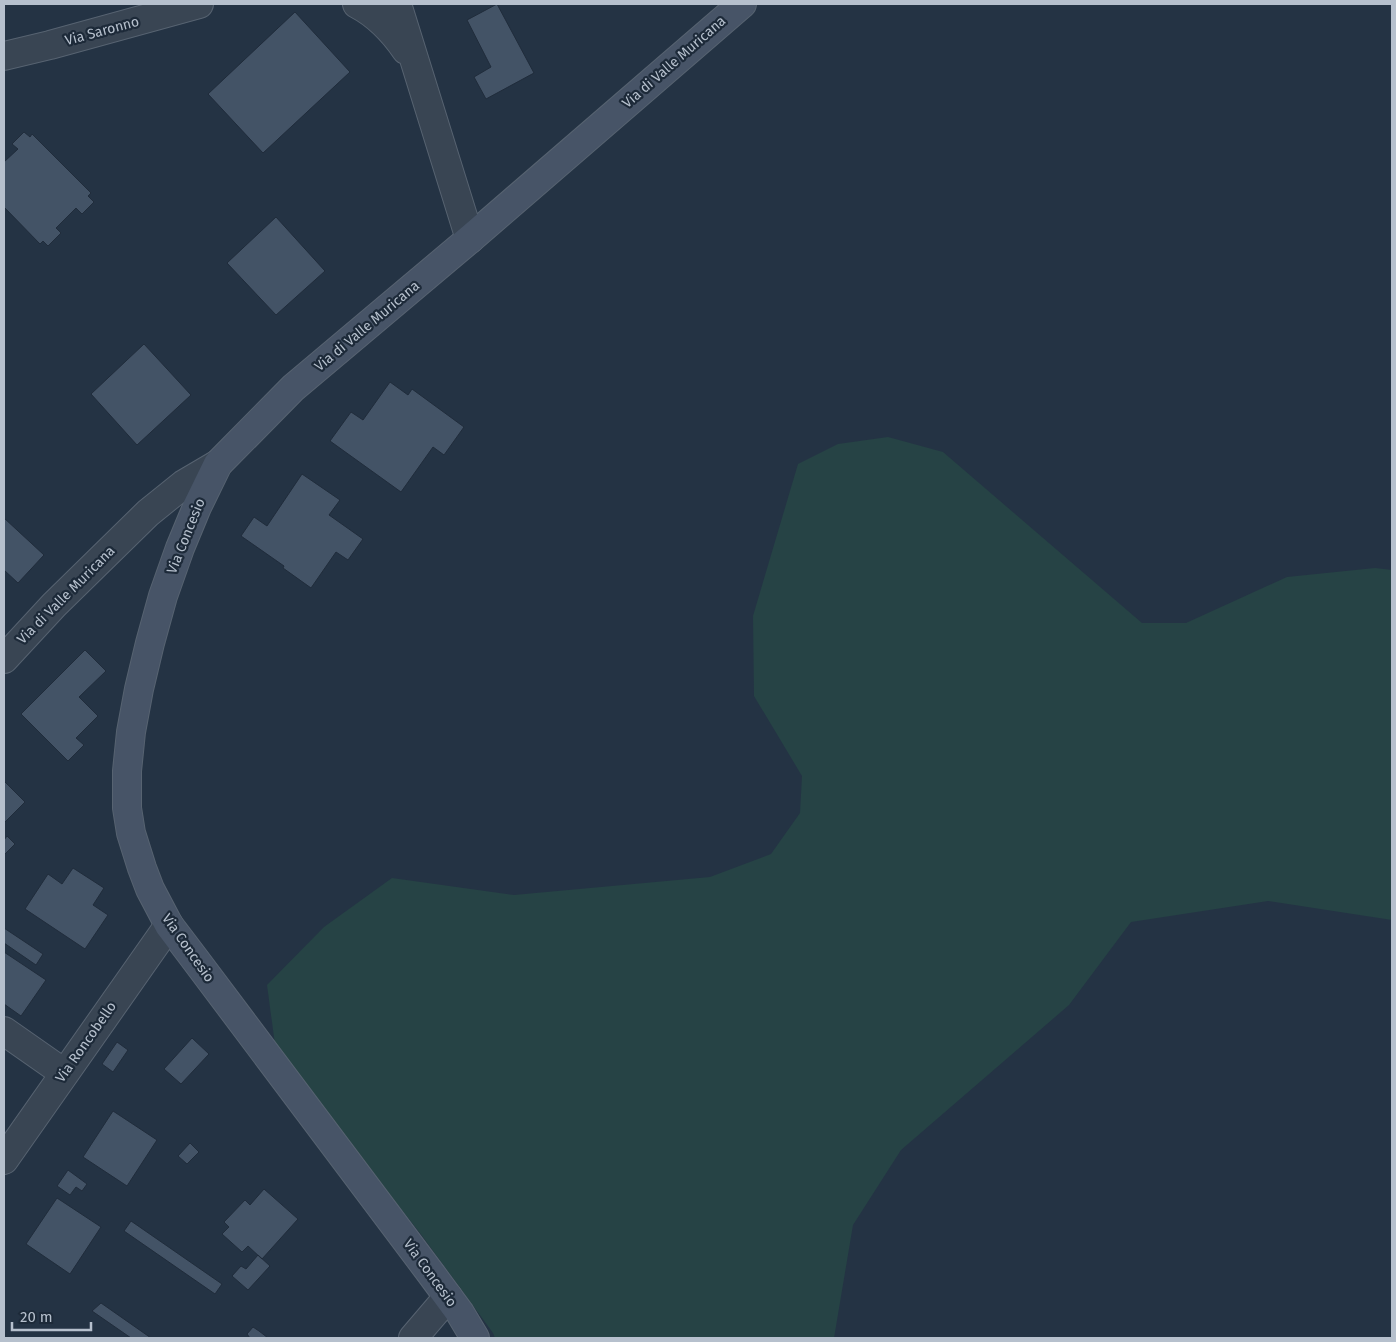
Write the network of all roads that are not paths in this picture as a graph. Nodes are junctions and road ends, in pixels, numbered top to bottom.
1 (199, 4) edge
2 (357, 4) edge
3 (397, 4) edge
4 (742, 4) edge
5 (4, 56) edge
6 (415, 64) junction
7 (470, 239) junction
8 (218, 464) junction
9 (4, 659) edge
10 (169, 925) junction
11 (4, 1031) edge
12 (64, 1073) junction
13 (4, 1160) edge
14 (448, 1296) junction
15 (414, 1338) edge
16 (475, 1338) edge

1 - 5 street, Via Saronno
2 - 6 street
3 - 6 street
4 - 7 street, Via di Valle Muricana
6 - 7 street
7 - 8 street, Via di Valle Muricana
8 - 9 street, Via di Valle Muricana
8 - 10 street, Via Concesio
10 - 12 street, Via Roncobello
10 - 14 street, Via Concesio
11 - 12 street
12 - 13 street, Via Roncobello
14 - 15 street
14 - 16 street, Via Concesio

